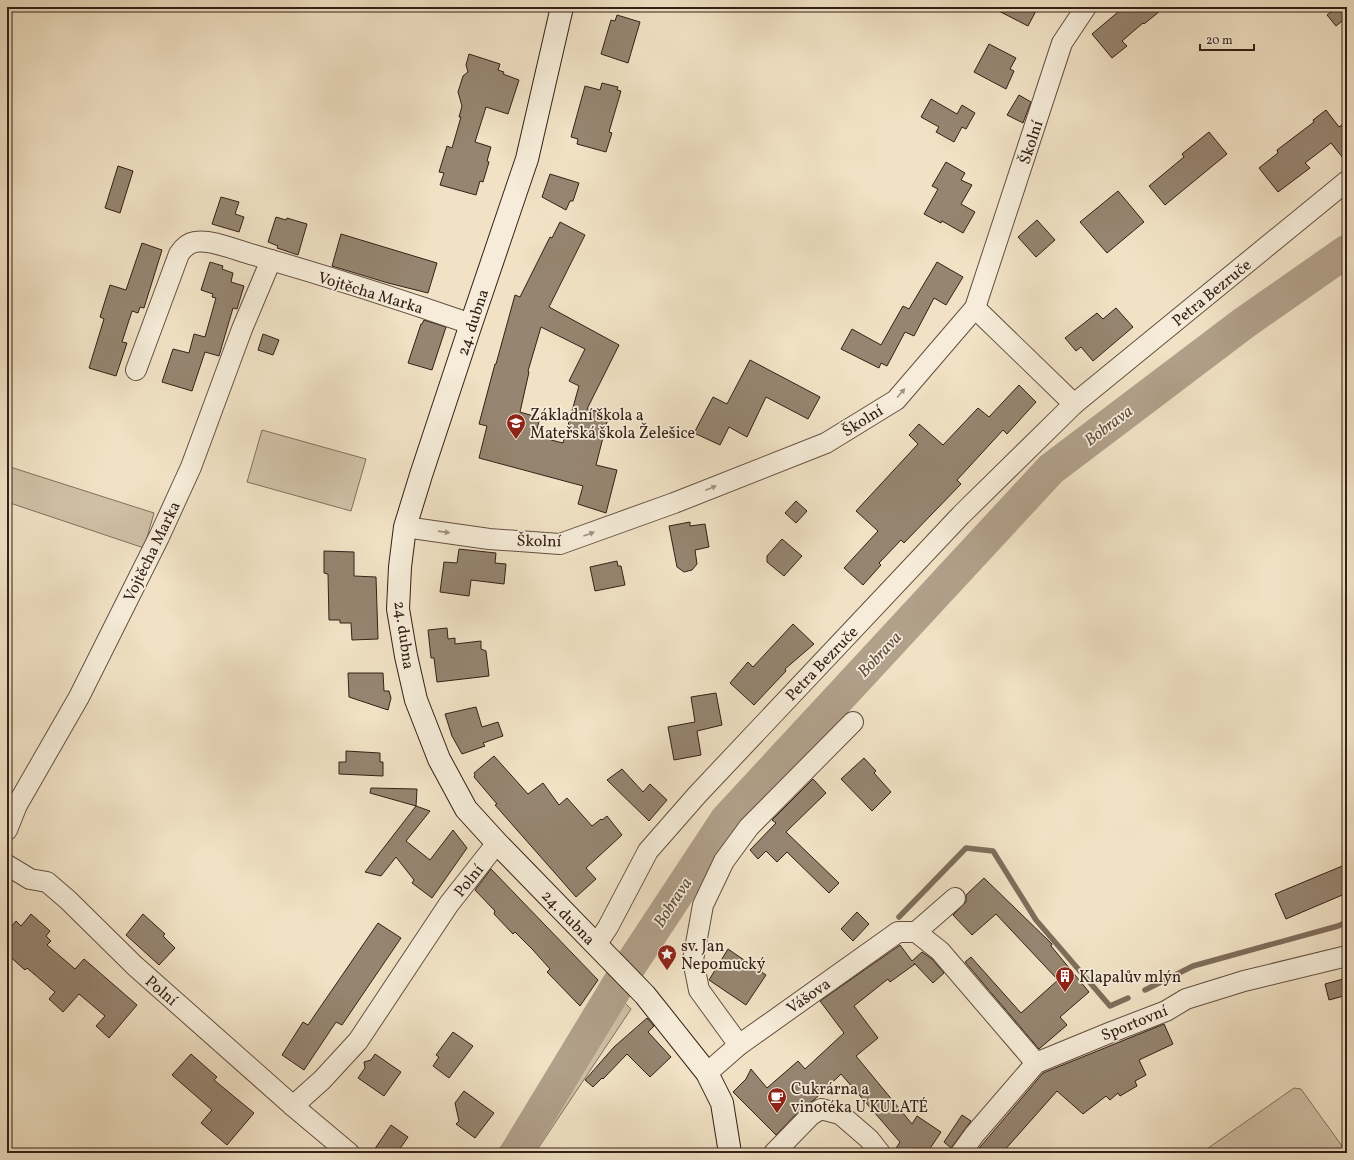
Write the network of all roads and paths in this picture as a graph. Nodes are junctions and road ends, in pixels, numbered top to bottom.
1 (562, 7) edge
2 (1086, 7) edge
3 (1347, 181) edge
4 (271, 260) junction
5 (975, 308) junction
6 (471, 324) junction
7 (136, 370) dead end
8 (1074, 404) junction
9 (405, 527) junction
10 (853, 722) dead end
11 (7, 830) edge
12 (497, 843) junction
13 (7, 865) edge
14 (30, 879) junction
15 (7, 884) edge
16 (955, 898) dead end
17 (916, 932) junction
18 (596, 945) junction
19 (1347, 956) edge
20 (739, 1045) junction
21 (1036, 1063) junction
22 (707, 1072) junction
23 (293, 1106) junction
24 (349, 1153) edge
25 (730, 1153) edge
26 (774, 1153) edge
27 (880, 1153) edge
28 (961, 1153) edge

1 - 6 main road, 24. dubna
2 - 5 street, Školní
3 - 8 street, Petra Bezruče
4 - 6 street, Vojtěcha Marka
4 - 7 street, Vojtěcha Marka
4 - 11 street, Vojtěcha Marka
5 - 8 street
9 -> 5 street, Školní
6 - 9 main road, 24. dubna
8 - 18 street, Petra Bezruče
9 - 12 main road, 24. dubna
10 - 20 street
12 - 18 main road, 24. dubna
12 - 23 street, Polní
13 - 14 street
14 - 15 street
14 - 23 street, Polní
16 - 17 street
17 - 20 street, Vášova
17 - 21 street
18 - 22 main road, 24. dubna
19 - 21 street, Sportovní
20 - 22 street, Vášova
21 - 28 street, Sportovní
22 - 25 main road, 24. dubna
23 - 24 street, Polní
26 - 27 street

